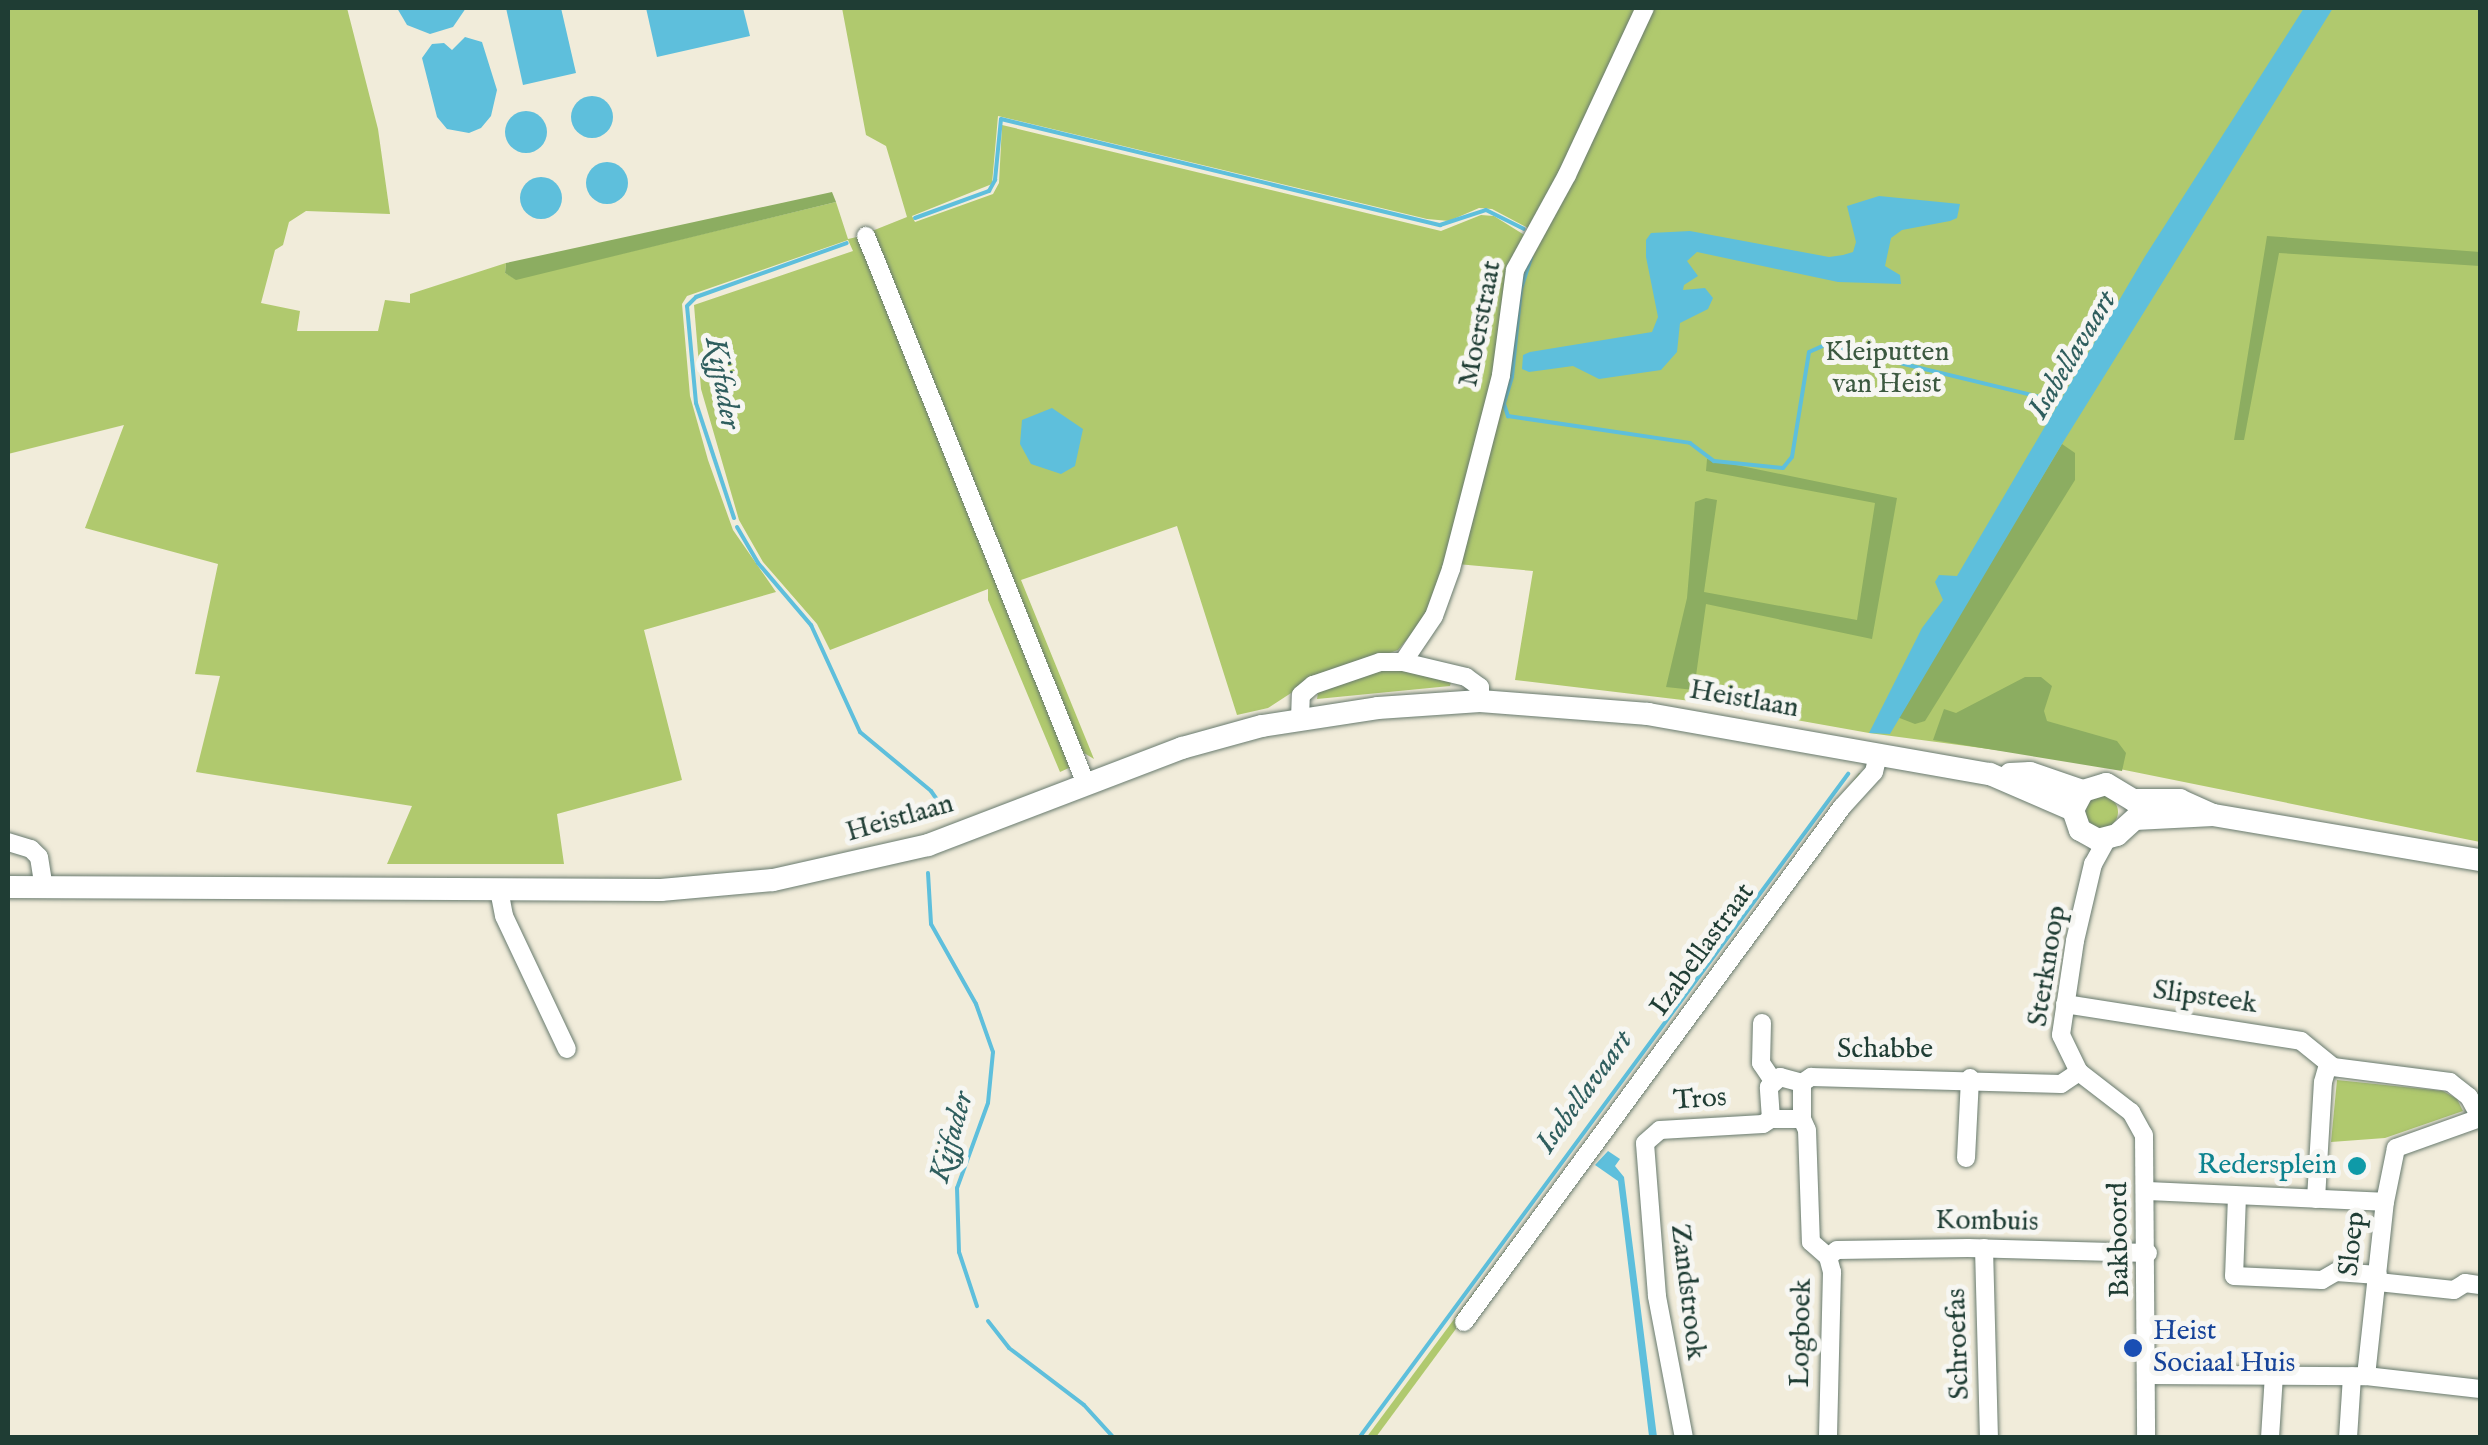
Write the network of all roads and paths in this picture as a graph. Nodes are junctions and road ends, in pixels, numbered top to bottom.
1 (1645, 8) edge
2 (866, 236) dead end
3 (1403, 662) junction
4 (1480, 701) junction
5 (1300, 719) junction
6 (1878, 755) junction
7 (1086, 784) junction
8 (2125, 798) junction
9 (2078, 801) junction
10 (2213, 815) junction
11 (2126, 824) junction
12 (2097, 838) junction
13 (8, 842) edge
14 (2480, 860) edge
15 (8, 887) edge
16 (44, 887) junction
17 (499, 890) junction
18 (2065, 1004) junction
19 (1762, 1023) dead end
20 (567, 1049) dead end
21 (2328, 1065) junction
22 (2079, 1072) junction
23 (1970, 1078) junction
24 (1773, 1081) junction
25 (1802, 1082) junction
26 (2480, 1118) edge
27 (1771, 1119) junction
28 (1802, 1119) junction
29 (1644, 1152) joint
30 (1966, 1158) dead end
31 (2146, 1192) junction
32 (2236, 1196) junction
33 (2316, 1199) junction
34 (2385, 1202) junction
35 (1984, 1248) junction
36 (2148, 1253) junction
37 (1828, 1257) junction
38 (2378, 1279) junction
39 (2480, 1285) edge
40 (1464, 1322) dead end
41 (2148, 1375) junction
42 (2274, 1375) junction
43 (2359, 1376) junction
44 (2480, 1389) edge
45 (1684, 1438) edge
46 (1828, 1438) edge
47 (1988, 1438) edge
48 (2146, 1438) edge
49 (2270, 1438) edge
50 (2348, 1438) edge

1 - 3 street, Moerstraat
2 - 7 street
3 - 4 street
3 - 5 street
4 - 5 main road, Heistlaan
4 - 6 main road, Heistlaan
5 - 7 main road, Heistlaan
6 - 9 main road, Heistlaan
6 - 40 street, Izabellastraat
7 - 17 main road, Heistlaan
8 - 9 main road, Heistlaan
8 - 10 main road, Heistlaan
8 - 11 main road
9 - 12 main road
10 - 11 main road, Heistlaan
10 - 14 main road, Heistlaan
11 - 12 main road, Heistlaan
12 - 18 street, Sterknoop
13 - 16 street
15 - 16 main road, Heistlaan
16 - 17 main road, Heistlaan
17 - 20 street
18 - 21 street, Slipsteek
18 - 22 street, Sterknoop
19 - 24 street
21 - 26 street, Slipsteek
21 - 33 street
22 - 23 street, Schabbe
22 - 31 street, Bakboord
23 - 25 street, Schabbe
23 - 30 street, Schabbe
24 - 25 street, Schabbe
24 - 27 street
25 - 28 street, Logboek
26 - 34 street, Sloep
27 - 28 street, Tros
27 - 29 street, Tros
28 - 37 street, Logboek
29 - 45 street, Zandstrook
31 - 32 street
31 - 36 street, Bakboord
32 - 33 street
32 - 38 street
33 - 34 street
34 - 38 street, Sloep
35 - 36 street, Kombuis
35 - 37 street, Kombuis
35 - 47 street, Schroefas
36 - 41 street, Bakboord
37 - 46 street, Logboek
38 - 39 street
38 - 43 street, Sloep
41 - 42 street
41 - 48 street, Bakboord
42 - 43 street
42 - 49 street
43 - 44 street
43 - 50 street, Sloep

